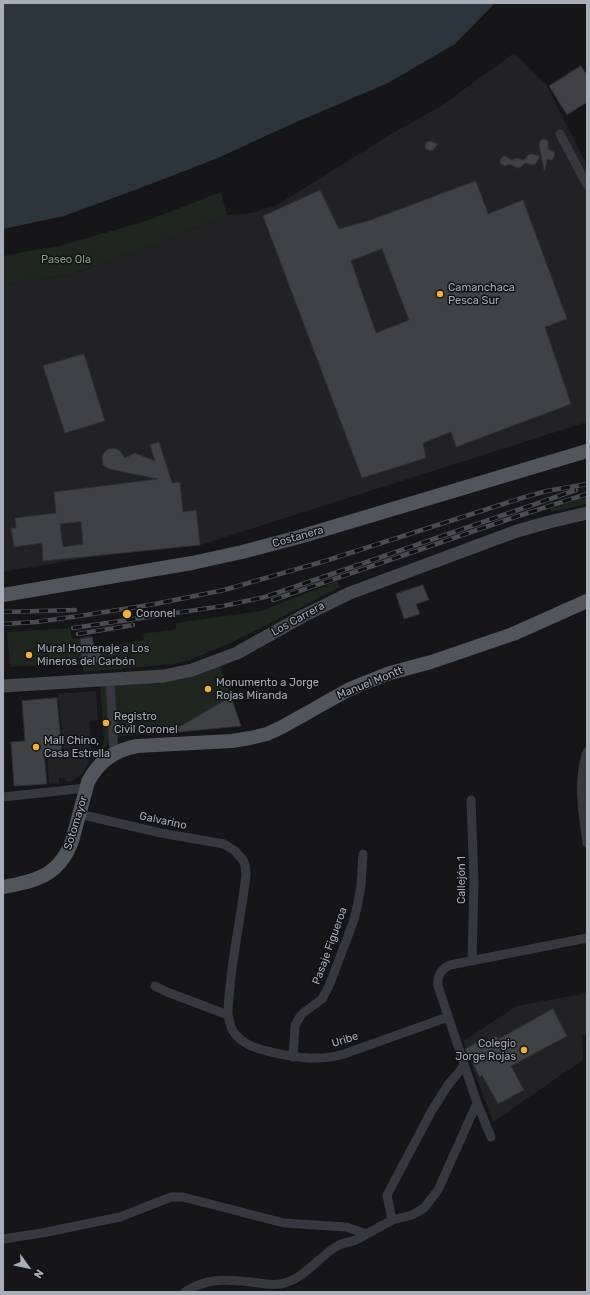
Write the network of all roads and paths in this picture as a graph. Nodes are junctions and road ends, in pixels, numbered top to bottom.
1 (560, 134) dead end
2 (587, 185) edge
3 (587, 451) edge
4 (587, 513) edge
5 (3, 595) edge
6 (587, 601) edge
7 (110, 679) junction
8 (3, 686) edge
9 (587, 752) edge
10 (114, 754) junction
11 (86, 788) junction
12 (3, 797) edge
13 (471, 800) dead end
14 (79, 814) junction
15 (587, 843) edge
16 (363, 854) dead end
17 (239, 855) joint
18 (3, 887) edge
19 (587, 938) edge
20 (472, 961) junction
21 (155, 986) dead end
22 (228, 1015) junction
23 (448, 1017) junction
24 (294, 1057) junction
25 (464, 1066) junction
26 (477, 1103) junction
27 (491, 1137) dead end
28 (392, 1220) junction
29 (366, 1234) junction
30 (3, 1239) edge
31 (185, 1292) edge

1 - 2 street
3 - 5 main road, Costanera
4 - 7 main road, Los Carrera
6 - 10 main road, Manuel Montt
7 - 8 main road, Los Carrera
7 - 10 street
9 - 15 street
10 - 11 main road, Manuel Montt
11 - 12 street
11 - 14 main road, Sotomayor
13 - 20 street, Callejón 1
14 - 17 street, Galvarino
14 - 18 main road, Sotomayor
16 - 24 street, Pasaje Figueroa
17 - 22 street, Uribe
19 - 20 street
20 - 23 street
21 - 22 street
22 - 24 street, Uribe
23 - 24 street, Uribe
23 - 25 street
25 - 26 street
25 - 28 street
26 - 27 street
26 - 28 street
28 - 29 street
29 - 30 street
29 - 31 street

